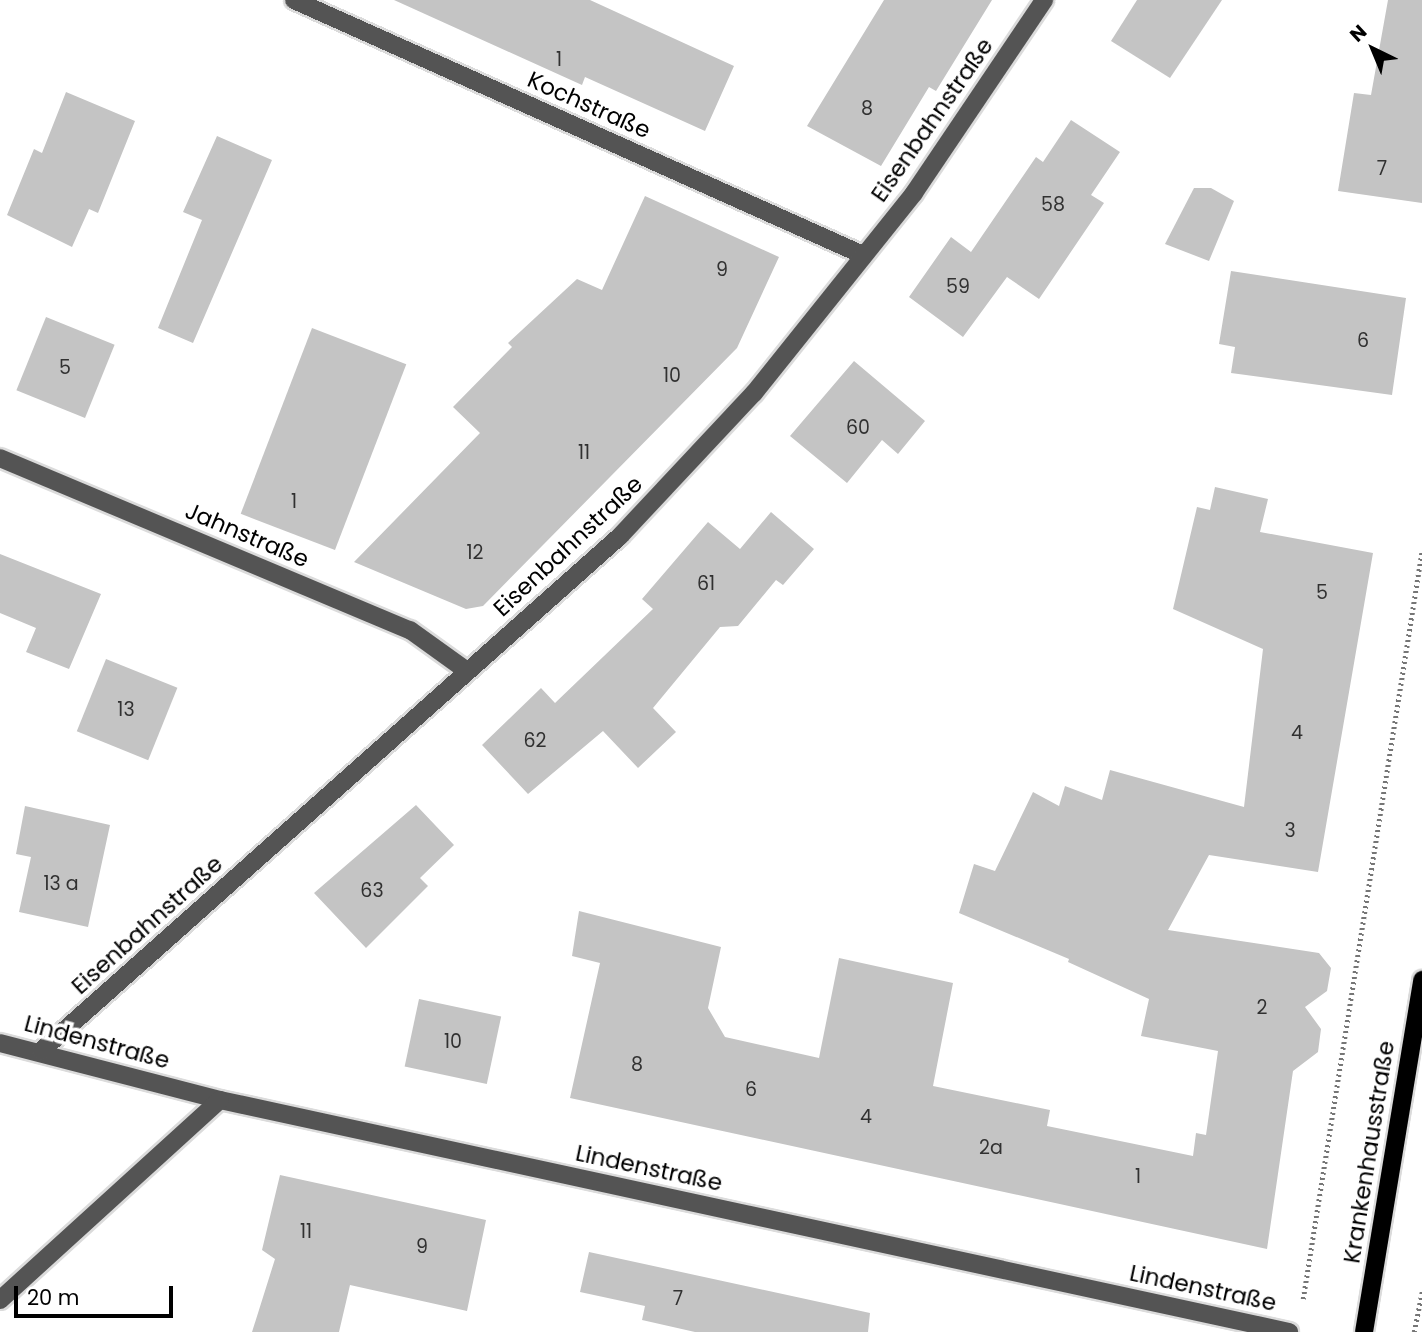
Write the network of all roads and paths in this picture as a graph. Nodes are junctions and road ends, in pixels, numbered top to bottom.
1 (294, 0) edge
2 (1045, 0) edge
3 (863, 255) junction
4 (0, 458) edge
5 (1422, 550) edge
6 (467, 671) junction
7 (1422, 980) edge
8 (2, 1045) edge
9 (41, 1051) junction
10 (220, 1100) junction
11 (1422, 1292) edge
12 (0, 1300) edge
13 (1303, 1305) dead end
14 (1419, 1325) edge
15 (1289, 1332) edge
16 (1364, 1332) edge
17 (1414, 1332) edge

1 - 3 street, Kochstraße
2 - 3 street, Eisenbahnstraße
3 - 6 street, Eisenbahnstraße
4 - 6 street, Jahnstraße
5 - 13 path
6 - 9 street, Eisenbahnstraße
7 - 16 main road, Krankenhausstraße
8 - 9 street, Lindenstraße
9 - 10 street, Lindenstraße
10 - 12 street
10 - 15 street, Lindenstraße
11 - 14 path
14 - 17 path

